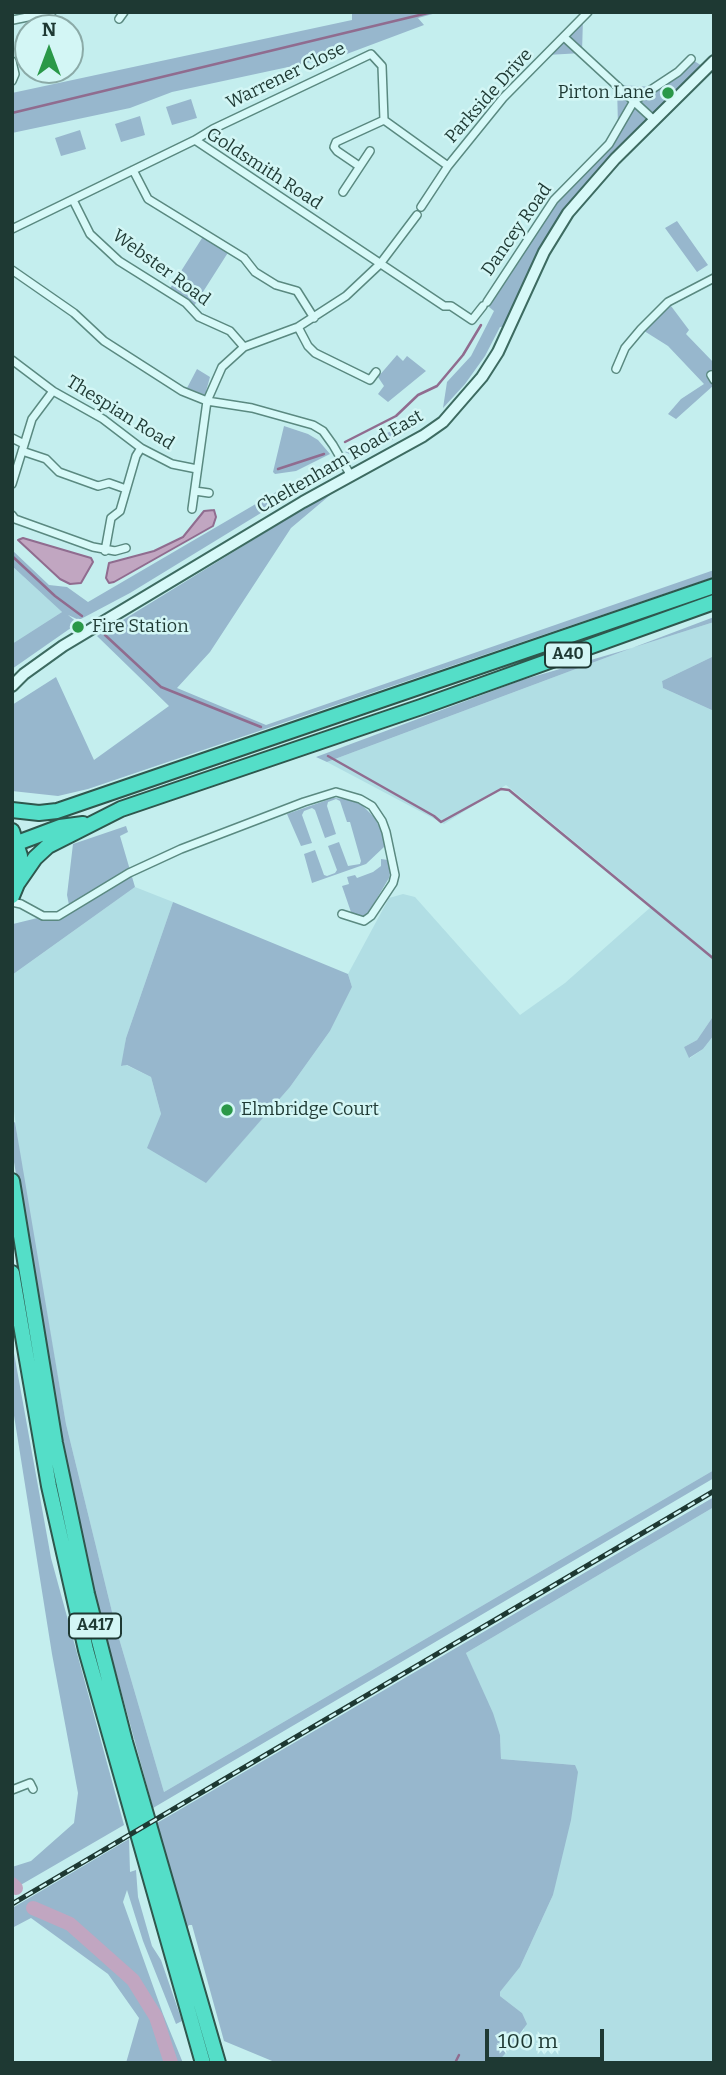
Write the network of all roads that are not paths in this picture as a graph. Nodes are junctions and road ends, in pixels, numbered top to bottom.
1 (13, 12) edge
2 (52, 12) edge
3 (588, 12) edge
4 (13, 20) edge
5 (564, 37) junction
6 (691, 59) dead end
7 (12, 61) edge
8 (714, 61) edge
9 (12, 81) edge
10 (634, 101) junction
11 (384, 120) junction
12 (654, 120) junction
13 (195, 140) junction
14 (370, 150) dead end
15 (359, 166) junction
16 (448, 166) junction
17 (132, 170) junction
18 (343, 192) dead end
19 (73, 200) junction
20 (12, 229) edge
21 (380, 264) junction
22 (12, 270) edge
23 (714, 278) edge
24 (485, 304) joint
25 (314, 318) junction
26 (298, 327) junction
27 (244, 347) junction
28 (12, 360) edge
29 (616, 369) dead end
30 (376, 372) dead end
31 (53, 391) junction
32 (207, 401) junction
33 (12, 438) edge
34 (23, 448) junction
35 (141, 448) junction
36 (197, 468) junction
37 (351, 476) junction
38 (12, 484) edge
39 (126, 489) junction
40 (195, 491) junction
41 (209, 493) dead end
42 (192, 509) dead end
43 (12, 515) edge
44 (126, 548) dead end
45 (105, 551) junction
46 (714, 586) edge
47 (714, 603) edge
48 (12, 686) edge
49 (12, 810) edge
50 (95, 822) junction
51 (14, 840) edge
52 (15, 890) edge
53 (12, 902) edge
54 (342, 914) dead end
55 (12, 1181) edge
56 (12, 1273) edge
57 (30, 1783) dead end
58 (12, 1790) edge
59 (204, 2063) edge
60 (218, 2063) edge

1 - 4 street
2 - 4 street
3 - 5 street, Parkside Drive
5 - 10 street
5 - 16 street, Parkside Drive
6 - 10 street, Dancey Road
7 - 9 street
8 - 12 main road, Cheltenham Road East
10 - 12 street
10 - 24 street, Dancey Road
11 - 13 street, Warrener Close
11 - 15 street
11 - 16 street
12 - 37 main road, Cheltenham Road East
13 - 17 street, Goldsmith Road
13 - 21 street, Goldsmith Road
14 - 15 street
15 - 18 street
16 - 21 street, Parkside Drive
17 - 19 street, Goldsmith Road
17 - 25 street
19 - 20 street, Goldsmith Road
19 - 27 street, Webster Road
21 - 24 street, Goldsmith Road
21 - 25 street, Parkside Drive
22 - 32 street
23 - 29 street
25 - 26 street, Parkside Drive
26 - 27 street, Parkside Drive
26 - 30 street
27 - 32 street
28 - 31 street, Thespian Road
31 - 34 street
31 - 35 street, Thespian Road
32 - 36 street
32 - 37 street
33 - 34 street
34 - 38 street
34 - 39 street
35 - 36 street, Thespian Road
35 - 39 street
36 - 40 street
37 - 48 main road, Cheltenham Road East
39 - 45 street
40 - 41 street
40 - 42 street
43 - 45 street
44 - 45 street
46 - 49 highway, A40
47 - 50 highway, A40
50 - 51 highway, A40
50 - 52 highway, A40
51 - 52 highway, A40
53 - 54 street
55 - 60 highway, A417
56 - 59 highway, A417
57 - 58 street

